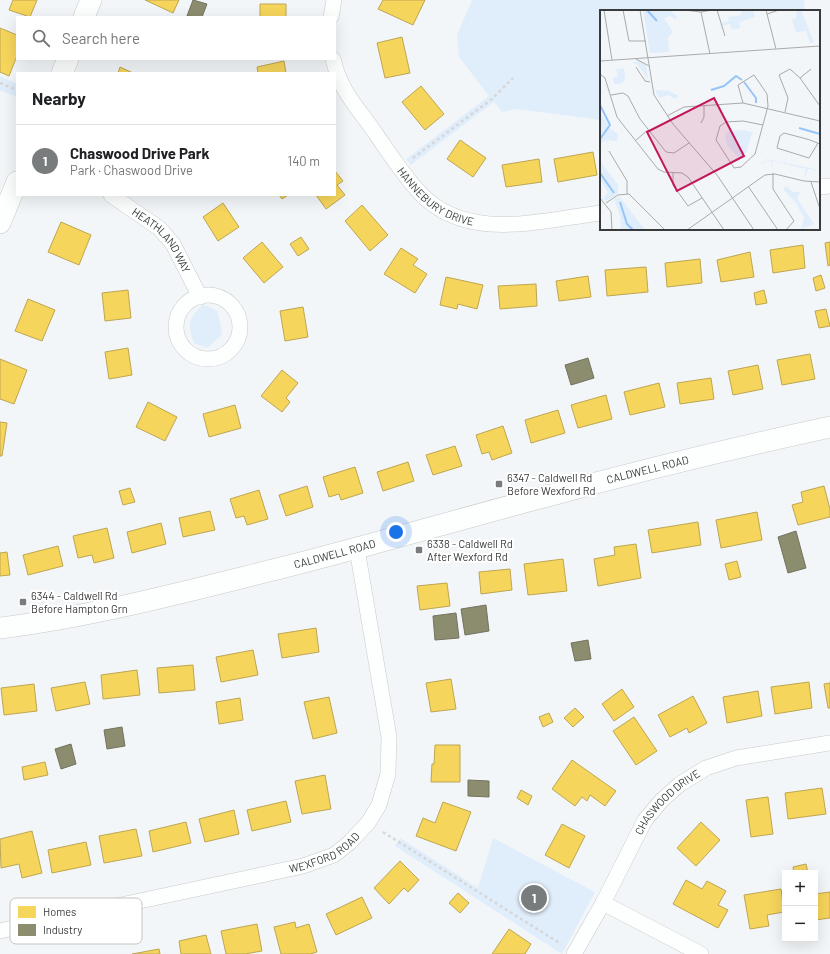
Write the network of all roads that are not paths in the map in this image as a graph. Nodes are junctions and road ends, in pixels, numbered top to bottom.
1 (91, 0) edge
2 (334, 0) edge
3 (84, 16) edge
4 (331, 16) edge
5 (68, 60) edge
6 (334, 60) edge
7 (62, 72) edge
8 (16, 184) edge
9 (830, 186) edge
10 (820, 187) edge
11 (112, 196) edge
12 (600, 213) edge
13 (0, 223) edge
14 (200, 297) junction
15 (830, 427) edge
16 (357, 549) junction
17 (0, 628) edge
18 (830, 743) edge
19 (142, 901) edge
20 (603, 903) junction
21 (10, 929) edge
22 (0, 931) edge
23 (575, 953) edge
24 (701, 954) edge

1 - 3 street
2 - 4 street
5 - 7 street
6 - 12 street, HANNEBURY DRIVE
8 - 13 street
9 - 10 street
11 - 14 street, HEATHLAND WAY
14 - 14 street
15 - 16 street, CALDWELL ROAD
16 - 17 street, CALDWELL ROAD
16 - 19 street, WEXFORD ROAD
18 - 20 street, CHASWOOD DRIVE
20 - 23 street, CHASWOOD DRIVE
20 - 24 street
21 - 22 street, WEXFORD ROAD

